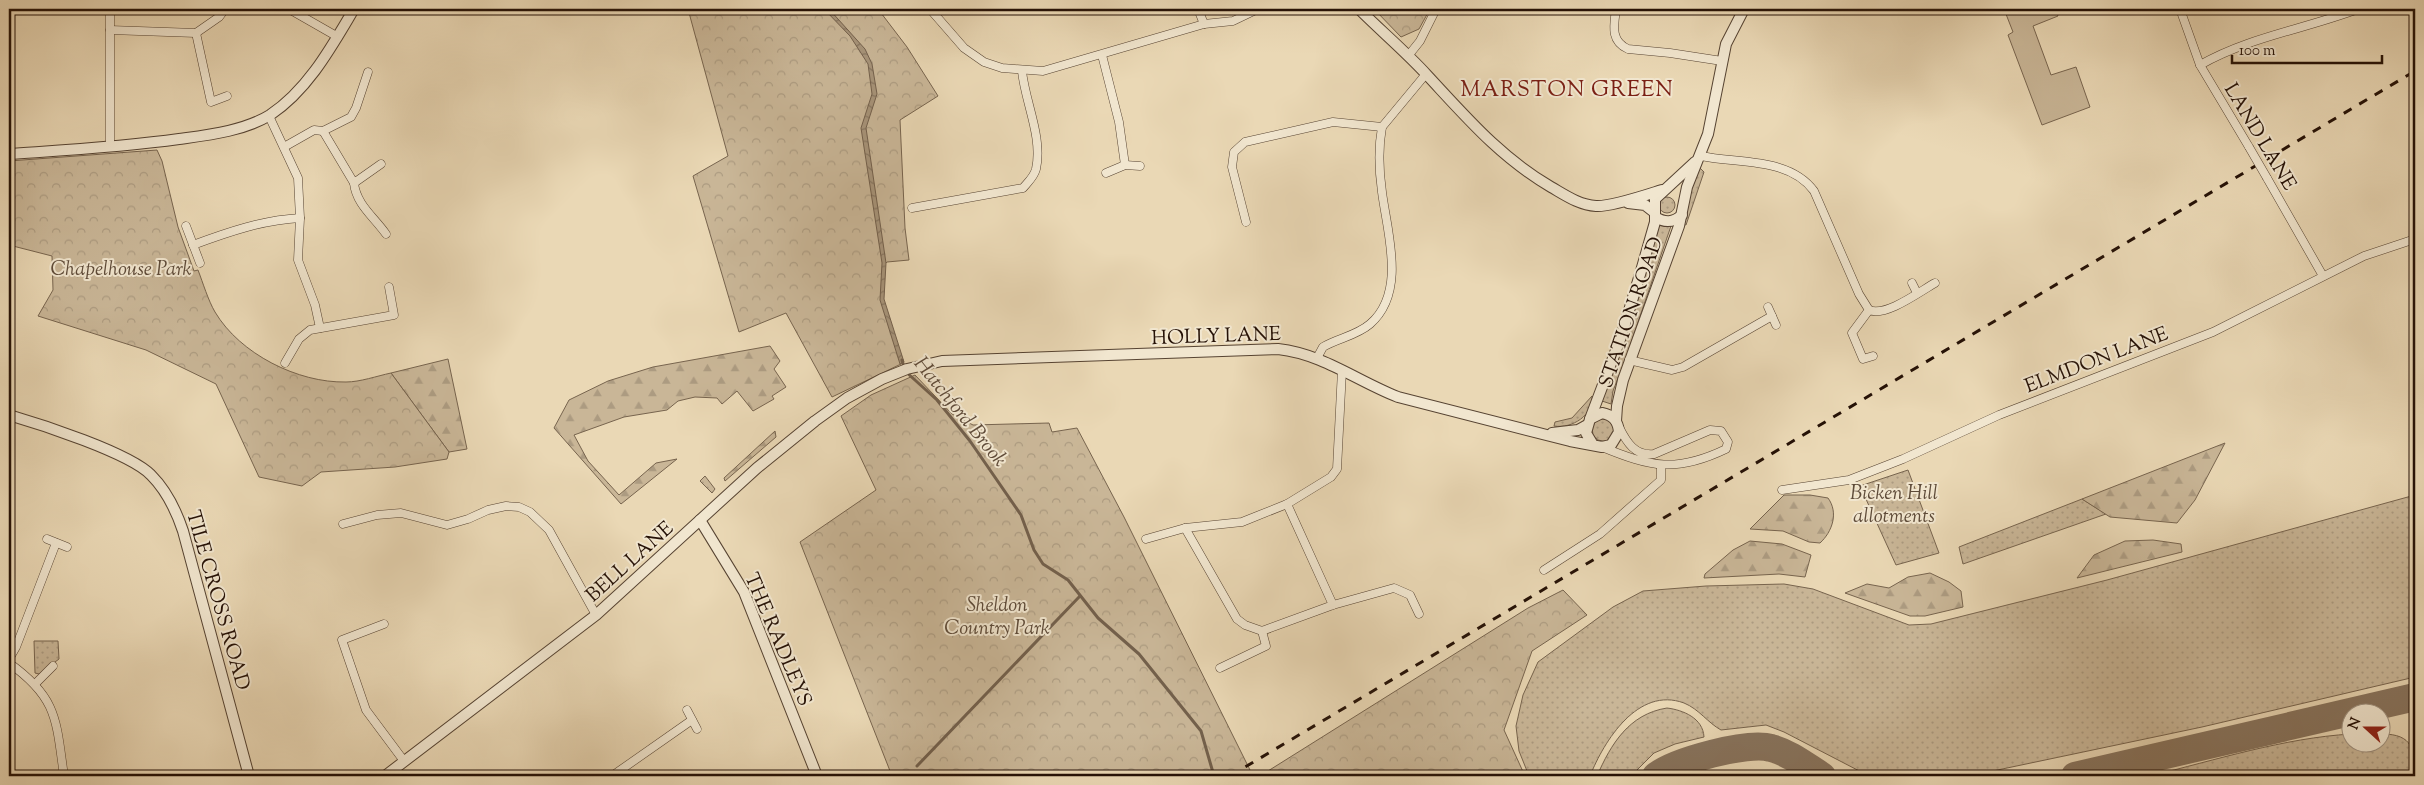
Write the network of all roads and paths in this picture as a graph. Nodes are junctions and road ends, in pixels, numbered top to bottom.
1 (110, 9) edge
2 (225, 9) edge
3 (289, 9) edge
4 (354, 9) edge
5 (930, 9) edge
6 (1198, 9) edge
7 (1258, 9) edge
8 (1358, 9) edge
9 (1436, 9) edge
10 (1616, 9) edge
11 (1744, 9) edge
12 (2180, 9) edge
13 (2358, 9) edge
14 (1204, 24) junction
15 (110, 30) junction
16 (196, 33) junction
17 (338, 36) junction
18 (1102, 55) junction
19 (1408, 56) junction
20 (1722, 61) junction
21 (2200, 66) junction
22 (1022, 71) junction
23 (368, 72) dead end
24 (1426, 74) junction
25 (227, 96) dead end
26 (269, 116) junction
27 (1382, 127) junction
28 (323, 131) junction
29 (110, 147) junction
30 (284, 147) junction
31 (9, 154) edge
32 (1701, 156) junction
33 (381, 164) dead end
34 (1125, 165) junction
35 (1140, 166) dead end
36 (1106, 173) dead end
37 (354, 183) junction
38 (1664, 190) junction
39 (1620, 203) junction
40 (1685, 203) junction
41 (912, 208) dead end
42 (1654, 214) junction
43 (1682, 215) junction
44 (300, 218) junction
45 (1246, 222) dead end
46 (186, 226) dead end
47 (386, 234) dead end
48 (2415, 239) edge
49 (194, 245) junction
50 (200, 263) dead end
51 (2323, 276) junction
52 (1912, 283) dead end
53 (1935, 283) dead end
54 (389, 287) dead end
55 (1917, 293) junction
56 (1768, 307) dead end
57 (1869, 310) junction
58 (1772, 316) junction
59 (1776, 325) dead end
60 (320, 328) junction
61 (1873, 356) dead end
62 (1318, 358) junction
63 (1629, 360) junction
64 (285, 363) dead end
65 (1342, 370) junction
66 (895, 373) joint
67 (9, 414) edge
68 (1588, 422) junction
69 (1618, 424) junction
70 (1541, 432) junction
71 (1597, 445) junction
72 (1661, 465) junction
73 (1782, 490) dead end
74 (1288, 504) junction
75 (700, 520) junction
76 (344, 524) dead end
77 (1185, 528) junction
78 (47, 539) dead end
79 (1146, 539) dead end
80 (56, 543) junction
81 (67, 547) dead end
82 (1544, 570) dead end
83 (1333, 605) junction
84 (1419, 614) dead end
85 (596, 615) junction
86 (384, 624) dead end
87 (1262, 631) junction
88 (9, 659) edge
89 (9, 664) edge
90 (54, 666) dead end
91 (1220, 668) dead end
92 (35, 684) junction
93 (687, 710) dead end
94 (692, 720) junction
95 (697, 729) dead end
96 (404, 761) junction
97 (64, 776) edge
98 (249, 776) edge
99 (385, 776) edge
100 (612, 776) edge
101 (817, 776) edge

1 - 15 street
2 - 16 street
3 - 17 street
4 - 17 street
5 - 22 street
6 - 14 street
7 - 14 street
8 - 19 street
9 - 19 street
10 - 20 street
11 - 20 street, STATION ROAD
12 - 21 street, LAND LANE
13 - 21 street
14 - 18 street
15 - 16 street
15 - 29 street
16 - 25 street
17 - 26 street
18 - 22 street
18 - 34 street
19 - 24 street
20 - 32 street, STATION ROAD
21 - 51 street, LAND LANE, bridge
22 - 41 street
23 - 28 street
24 - 27 street
24 - 39 street
26 - 29 street
26 - 30 street
27 - 45 street
27 - 62 street
28 - 30 street
28 - 37 street
29 - 31 street
30 - 44 street
32 - 38 street, STATION ROAD
32 - 40 street, STATION ROAD
32 - 57 street
33 - 37 street
34 - 35 street
34 - 36 street
37 - 47 street
38 - 39 street
38 - 40 street
38 - 42 street, STATION ROAD
39 - 42 street
40 - 43 street, STATION ROAD
42 - 43 street, STATION ROAD
42 - 68 street, STATION ROAD
43 - 63 street, STATION ROAD
44 - 49 street
44 - 60 street
46 - 49 street
48 - 51 street, ELMDON LANE
49 - 50 street
51 - 73 street, ELMDON LANE
52 - 55 street
53 - 55 street
54 - 60 street
55 - 57 street
56 - 58 street
57 - 61 street
58 - 59 street
58 - 63 street
60 - 64 street
62 - 65 street, HOLLY LANE
62 - 66 street, HOLLY LANE
63 - 69 street, STATION ROAD
65 - 70 street, HOLLY LANE
65 - 74 street
66 - 75 street, BELL LANE
67 - 98 street, TILE CROSS ROAD
68 - 69 street, HOLLY LANE
68 - 70 street, HOLLY LANE
68 - 71 street
69 - 71 street
69 - 72 street
70 - 71 street, HOLLY LANE
71 - 72 street
72 - 82 street
74 - 77 street
74 - 83 street
75 - 85 street, BELL LANE
75 - 101 street, THE RADLEYS
76 - 85 street
77 - 79 street
77 - 87 street
78 - 80 street
80 - 81 street
80 - 88 street
83 - 84 street
83 - 87 street
85 - 96 street, BELL LANE
86 - 96 street
87 - 91 street
89 - 92 street
90 - 92 street
92 - 97 street
93 - 94 street
94 - 95 street
94 - 100 street
96 - 99 street, BELL LANE

